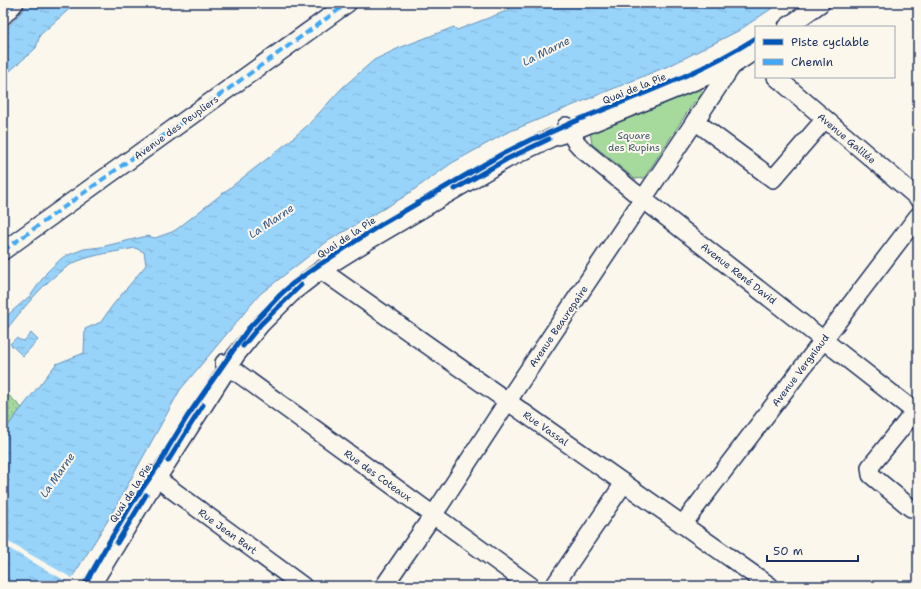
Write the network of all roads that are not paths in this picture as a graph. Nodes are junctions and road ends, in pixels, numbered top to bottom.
1 (15, 3) edge
2 (348, 3) edge
3 (821, 3) edge
4 (3, 16) edge
5 (788, 26) edge
6 (754, 55) edge
7 (732, 66) junction
8 (777, 78) edge
9 (699, 116) junction
10 (824, 119) junction
11 (573, 128) junction
12 (918, 198) edge
13 (643, 199) junction
14 (918, 216) edge
15 (3, 251) edge
16 (321, 270) junction
17 (824, 339) junction
18 (226, 365) junction
19 (508, 401) junction
20 (916, 413) edge
21 (155, 477) junction
22 (624, 483) junction
23 (911, 508) dead end
24 (433, 515) junction
25 (683, 524) junction
26 (91, 586) edge
27 (303, 586) edge
28 (384, 586) edge
29 (531, 586) edge
30 (554, 586) edge
31 (770, 586) edge

1 - 4 street
2 - 15 street, Avenue des Peupliers
3 - 5 street
6 - 7 street, Quai de la Pie
7 - 9 street, Avenue Beaurepaire
7 - 11 street, Quai de la Pie
8 - 10 street, Avenue Galilée
9 - 10 street
9 - 13 street, Avenue Beaurepaire
10 - 12 street, Avenue Galilée
11 - 13 street, Avenue René David
11 - 16 street, Quai de la Pie
13 - 17 street, Avenue René David
13 - 19 street, Avenue Beaurepaire
14 - 17 street, Avenue Vergniaud
16 - 18 street, Quai de la Pie
16 - 19 street, Rue Vassal
17 - 20 street, Avenue René David
17 - 25 street, Avenue Vergniaud
18 - 21 street, Quai de la Pie
18 - 24 street, Rue des Coteaux
19 - 22 street, Rue Vassal
19 - 24 street, Avenue Beaurepaire
20 - 23 street
21 - 26 street, Quai de la Pie
21 - 27 street, Rue Jean Bart
22 - 25 street, Rue Vassal
22 - 30 street
24 - 28 street, Avenue Beaurepaire
24 - 29 street, Rue des Coteaux
25 - 31 street, Rue Vassal

